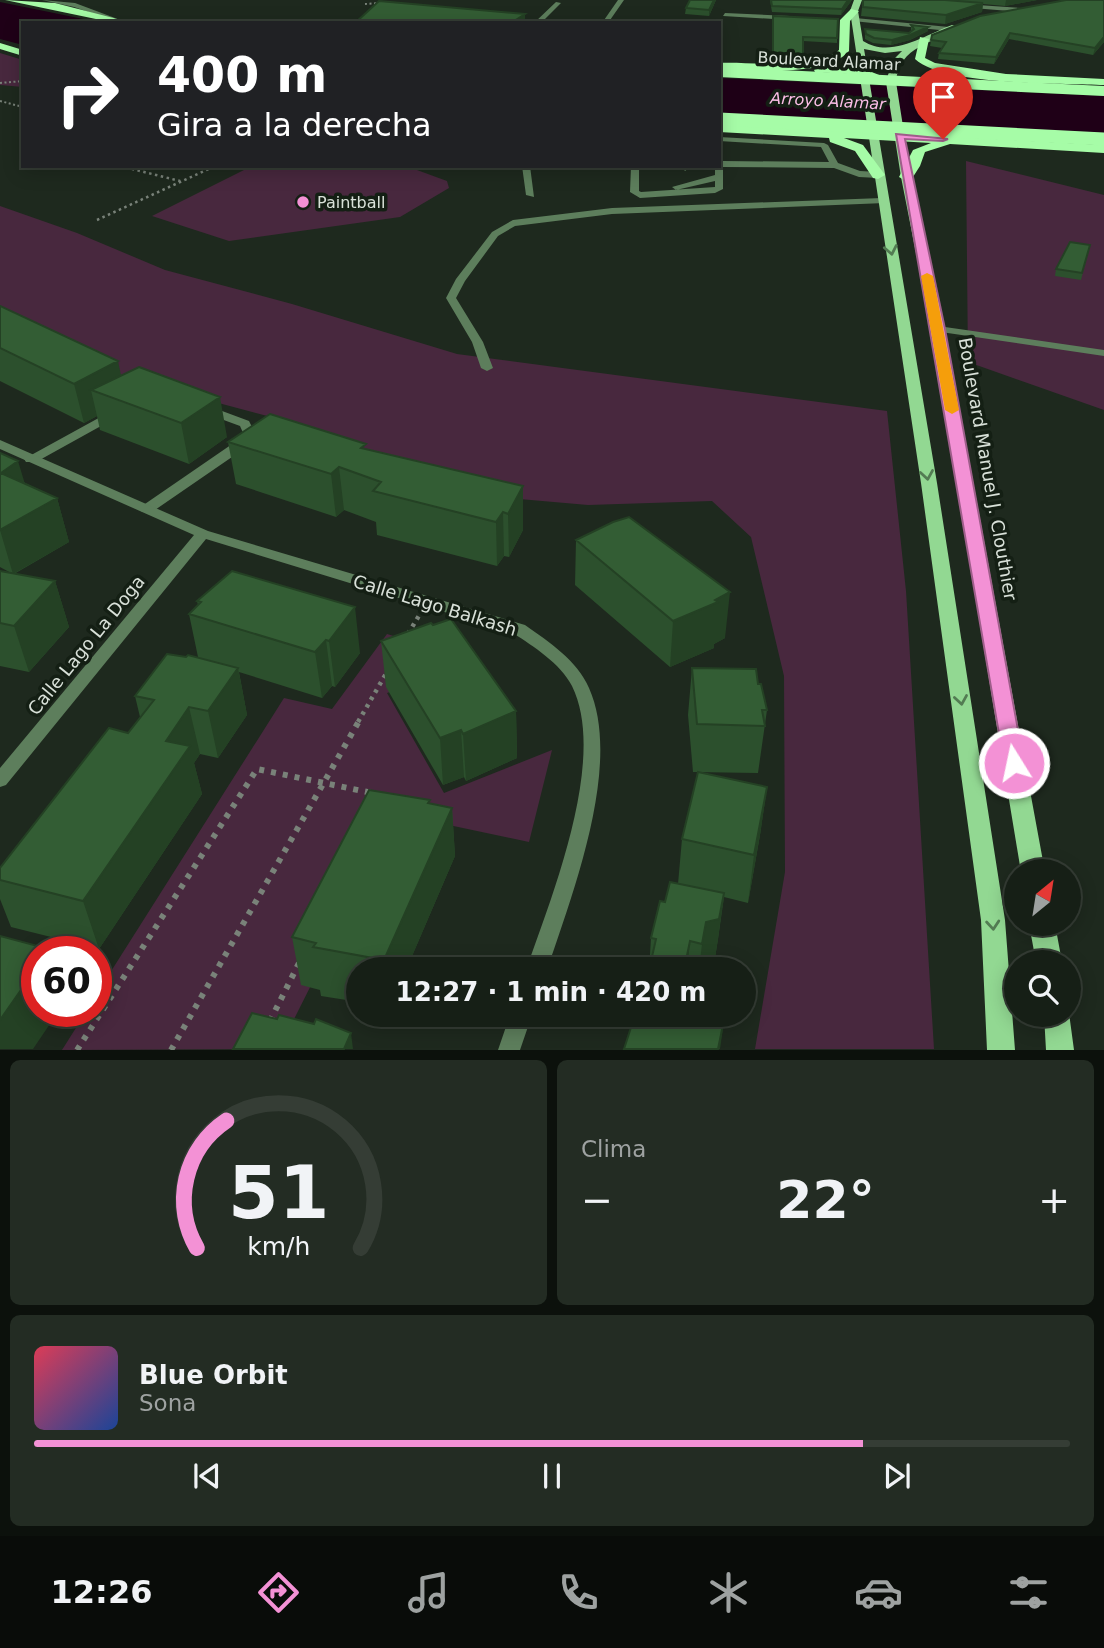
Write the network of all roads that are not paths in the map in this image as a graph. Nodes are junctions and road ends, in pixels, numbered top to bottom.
1 (10, 0) edge
2 (45, 0) edge
3 (621, 0) edge
4 (558, 4) dead end
5 (951, 5) edge
6 (1033, 8) edge
7 (856, 9) edge
8 (1021, 10) junction
9 (725, 15) dead end
10 (988, 17) edge
11 (112, 18) junction
12 (805, 18) edge
13 (831, 19) edge
14 (122, 21) edge
15 (540, 21) edge
16 (607, 21) edge
17 (968, 22) edge
18 (949, 29) junction
19 (857, 30) junction
20 (925, 39) junction
21 (859, 42) junction
22 (0, 46) edge
23 (21, 51) edge
24 (721, 66) edge
25 (721, 66) edge
26 (721, 72) edge
27 (864, 76) junction
28 (891, 79) junction
29 (1104, 82) edge
30 (1104, 91) edge
31 (721, 119) edge
32 (721, 128) edge
33 (752, 128) junction
34 (873, 129) junction
35 (898, 130) junction
36 (721, 139) edge
37 (1104, 139) edge
38 (987, 141) junction
39 (1104, 149) edge
40 (721, 162) edge
41 (835, 165) junction
42 (526, 168) edge
43 (635, 168) edge
44 (719, 168) edge
45 (878, 175) junction
46 (719, 177) junction
47 (906, 177) junction
48 (635, 181) junction
49 (669, 188) junction
50 (531, 195) dead end
51 (640, 195) junction
52 (882, 201) junction
53 (938, 329) junction
54 (1104, 353) edge
55 (488, 368) dead end
56 (188, 402) edge
57 (127, 407) edge
58 (0, 444) edge
59 (31, 459) junction
60 (147, 509) junction
61 (203, 534) junction
62 (0, 780) edge
63 (1031, 859) edge
64 (540, 957) edge
65 (517, 1027) edge
66 (1058, 1027) edge
67 (509, 1049) edge
68 (1001, 1049) edge
69 (1060, 1049) edge

1 - 11 highway
2 - 11 street
3 - 16 street
4 - 15 street
5 - 8 street
6 - 8 main road
7 - 13 street
7 - 18 street
7 - 19 main road
7 - 24 highway
8 - 10 main road
9 - 12 street
11 - 14 highway
17 - 18 main road
18 - 20 main road
19 - 20 street
19 - 21 main road
20 - 21 main road
20 - 28 main road
20 - 29 highway
21 - 27 main road
22 - 23 highway
25 - 27 highway
26 - 30 highway, Boulevard Alamar, bridge
27 - 28 highway
27 - 34 main road
28 - 35 main road, Boulevard Manuel J. Clouthier
31 - 37 highway, bridge
32 - 33 highway
33 - 34 highway
33 - 45 highway
34 - 35 highway
34 - 45 main road
35 - 38 highway
35 - 47 main road, Boulevard Manuel J. Clouthier
36 - 41 street
38 - 39 highway
38 - 47 highway
40 - 41 street
41 - 45 street
42 - 50 street
43 - 48 street
44 - 46 street
45 - 52 main road
46 - 49 street
46 - 51 street
47 - 53 main road, Boulevard Manuel J. Clouthier
48 - 49 street
48 - 51 street
49 - 51 street
52 - 55 street
52 -> 68 main road
53 - 54 street
53 - 63 main road, Boulevard Manuel J. Clouthier
56 - 60 street
57 - 59 street
58 - 59 street, Calle Lago Balkash
59 - 60 street, Calle Lago Balkash
60 - 61 street, Calle Lago Balkash
61 - 62 street, Calle Lago La Doga
61 - 64 street, Calle Lago Balkash
65 - 67 street
66 - 69 main road

